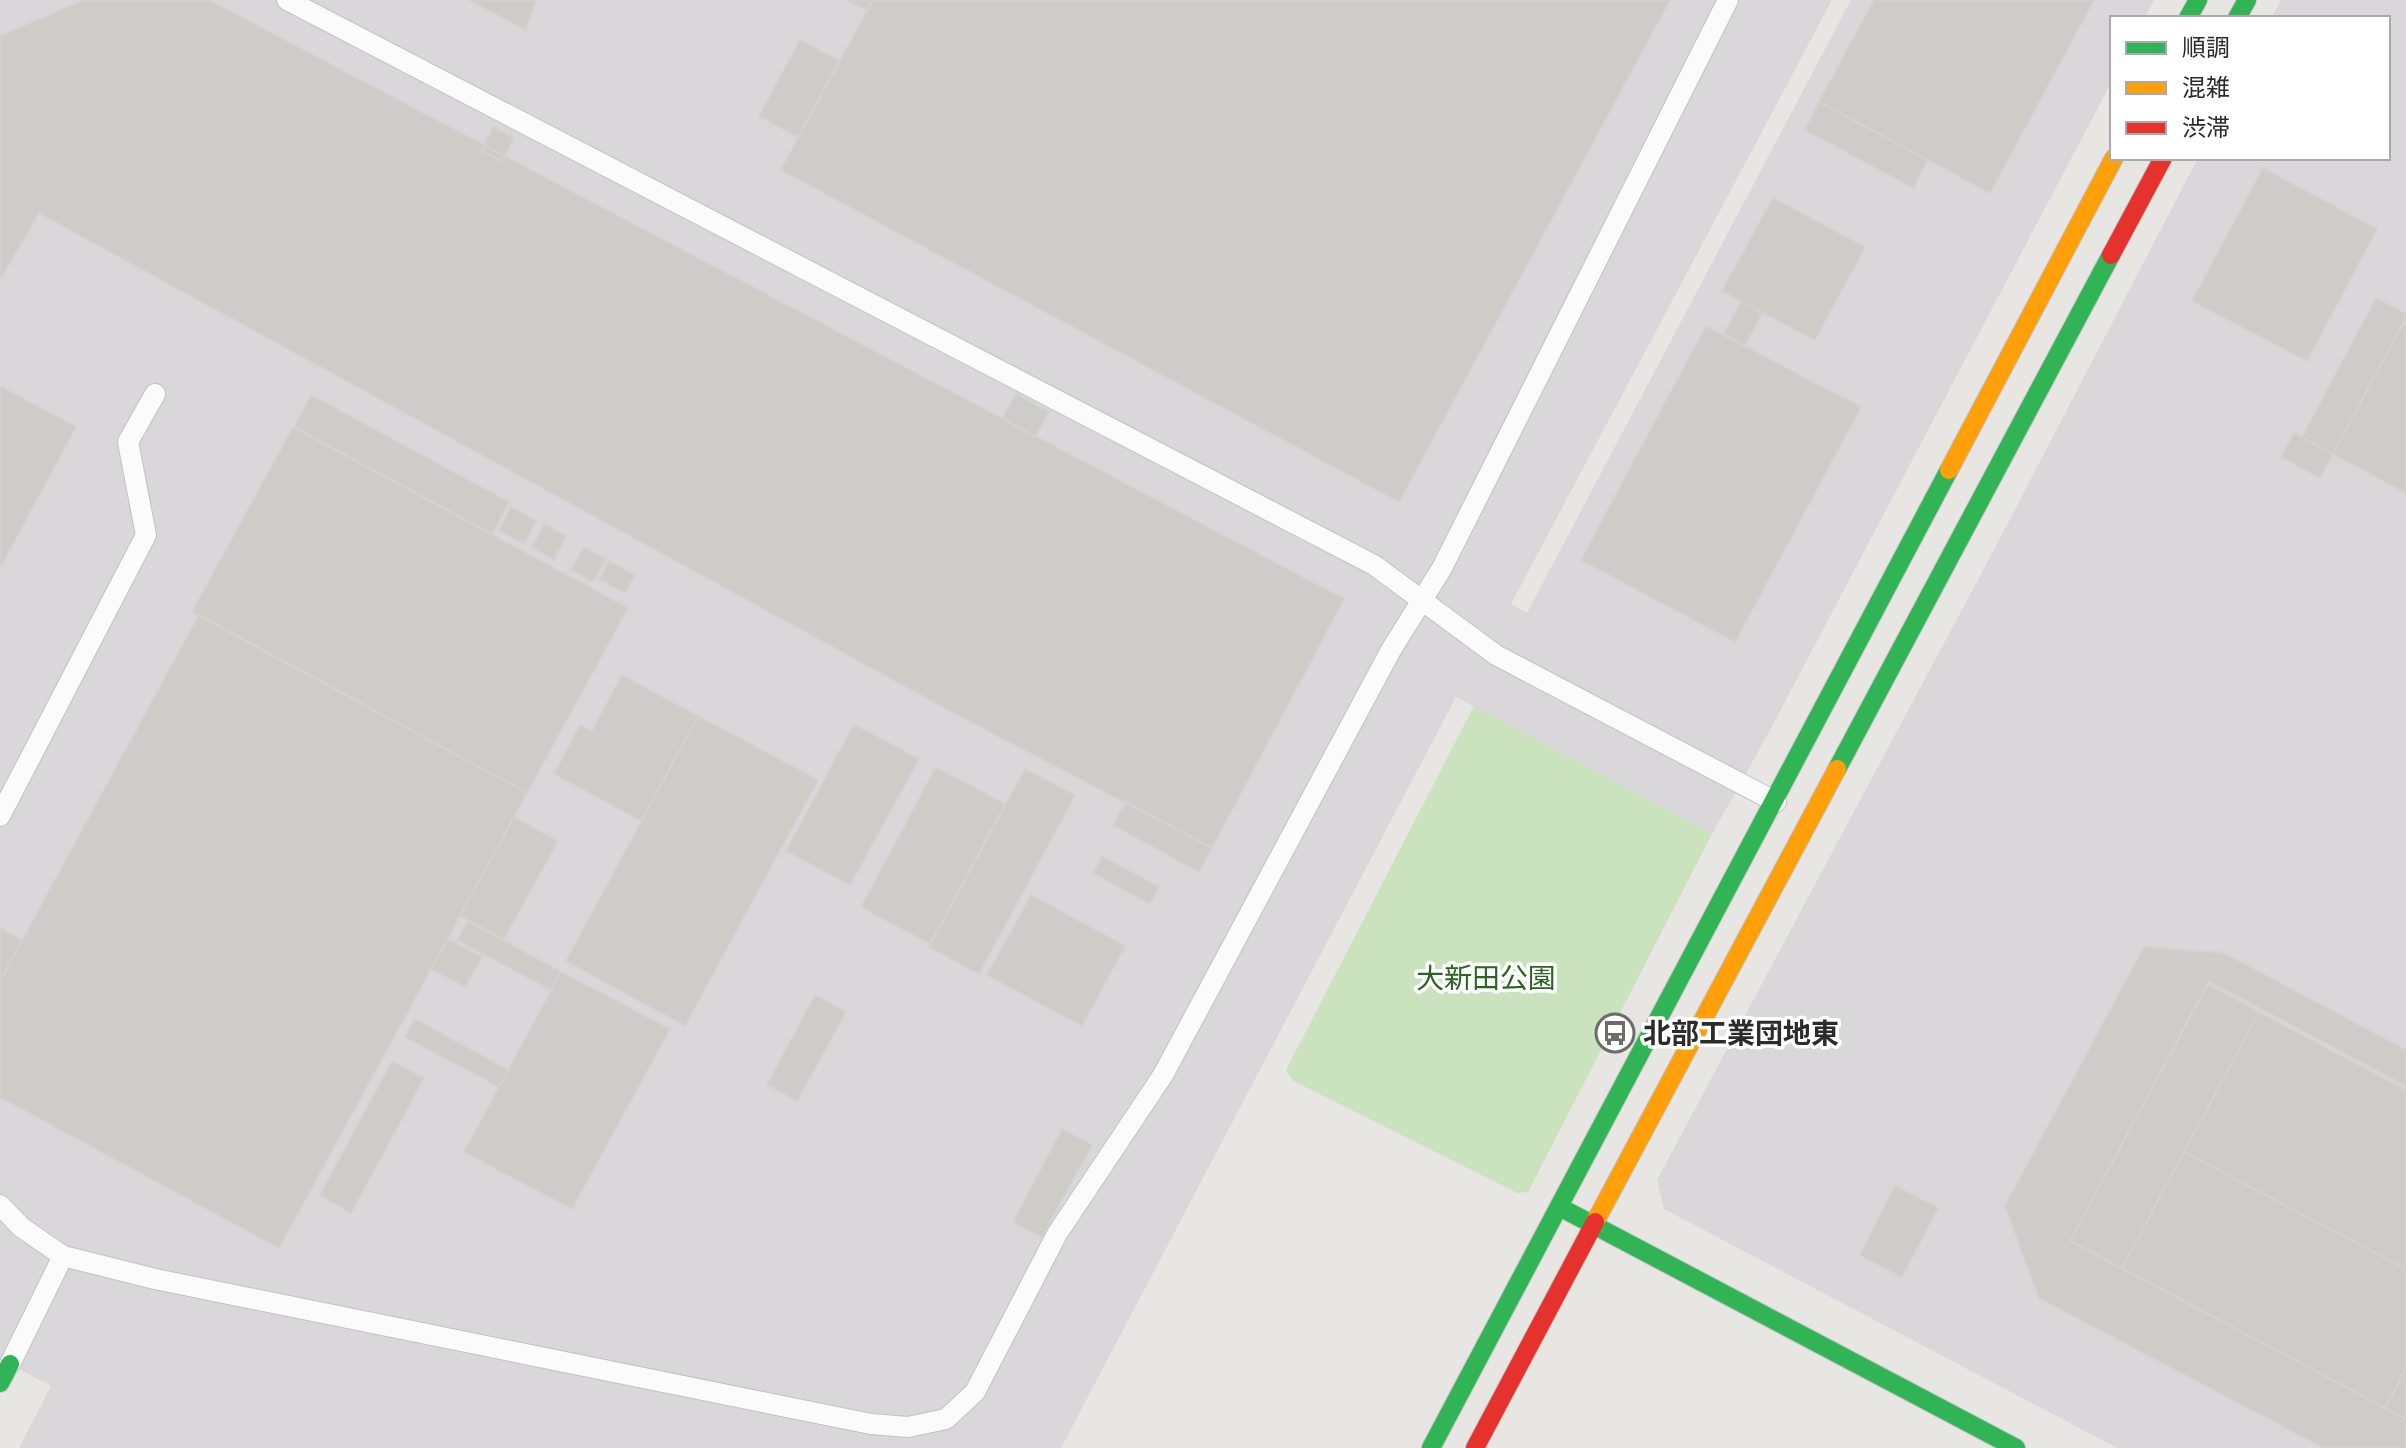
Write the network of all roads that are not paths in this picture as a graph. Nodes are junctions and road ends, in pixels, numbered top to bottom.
1 (287, 0) edge
2 (1728, 0) edge
3 (2113, 160) edge
4 (2162, 160) edge
5 (155, 394) dead end
6 (1421, 602) junction
7 (1774, 801) junction
8 (0, 816) edge
9 (1812, 818) junction
10 (0, 1205) edge
11 (1559, 1207) junction
12 (1594, 1225) junction
13 (63, 1256) junction
14 (10, 1364) joint
15 (0, 1383) edge
16 (1431, 1448) edge
17 (1475, 1448) edge
18 (2016, 1448) edge

1 - 6 lane
2 - 6 lane
3 - 7 street
4 - 9 street
5 - 8 lane
6 - 7 lane
6 - 13 lane
7 - 9 lane
7 - 11 street
9 - 12 street
10 - 13 lane
11 - 12 street
11 - 16 street
12 - 17 street
12 - 18 street
13 - 14 lane
14 - 15 street

